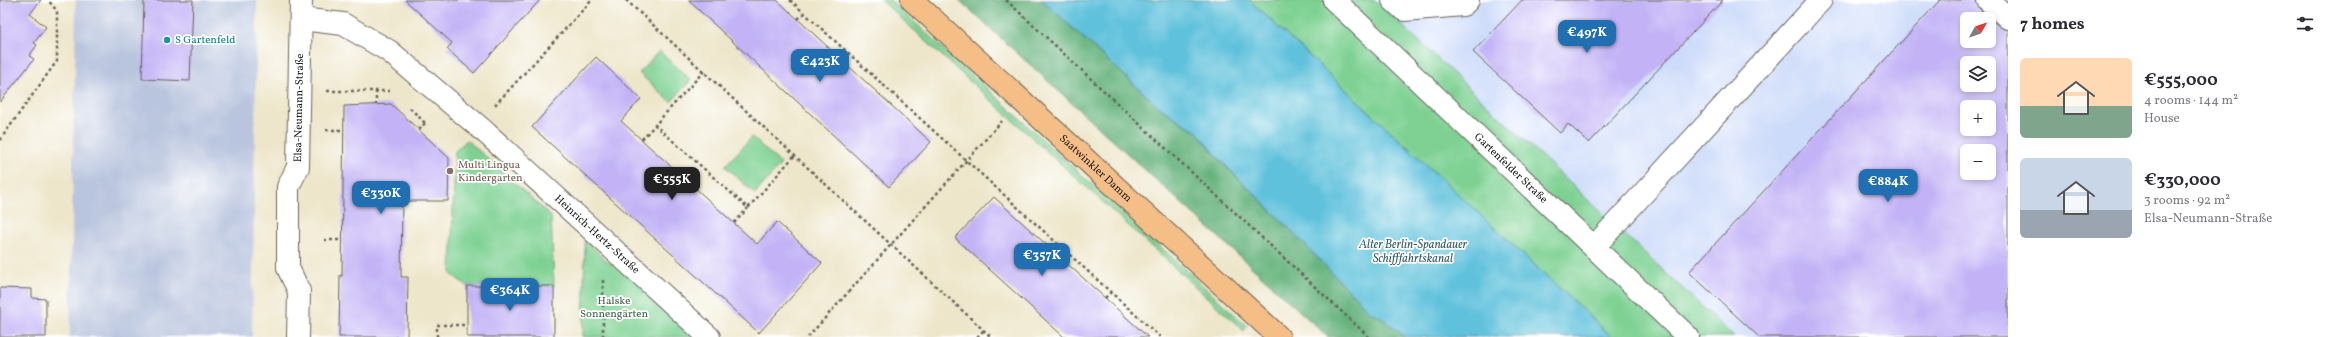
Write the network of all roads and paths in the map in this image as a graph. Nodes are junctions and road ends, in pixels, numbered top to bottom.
1 (48, 0) edge
2 (592, 0) edge
3 (626, 0) edge
4 (790, 0) edge
5 (912, 0) edge
6 (1006, 0) edge
7 (1334, 0) edge
8 (1393, 0) edge
9 (1468, 0) edge
10 (1821, 0) edge
11 (1988, 0) edge
12 (301, 10) edge
13 (804, 13) junction
14 (2008, 18) edge
15 (798, 19) dead end
16 (844, 50) junction
17 (838, 56) dead end
18 (704, 71) junction
19 (322, 91) dead end
20 (376, 91) junction
21 (398, 96) dead end
22 (376, 105) dead end
23 (409, 107) dead end
24 (1002, 121) dead end
25 (425, 123) dead end
26 (655, 125) junction
27 (481, 128) junction
28 (322, 130) dead end
29 (344, 130) dead end
30 (642, 139) dead end
31 (0, 140) edge
32 (795, 155) junction
33 (966, 161) junction
34 (748, 208) junction
35 (734, 223) dead end
36 (324, 240) dead end
37 (342, 240) dead end
38 (891, 243) junction
39 (1594, 247) junction
40 (611, 248) junction
41 (1111, 292) junction
42 (1105, 298) dead end
43 (467, 325) dead end
44 (984, 330) junction
45 (298, 337) edge
46 (437, 337) edge
47 (603, 337) edge
48 (709, 337) edge
49 (808, 337) edge
50 (977, 337) edge
51 (991, 337) edge
52 (1160, 337) edge
53 (1279, 337) edge
54 (1369, 337) edge
55 (1688, 337) edge

1 - 31 path
2 - 27 path
3 - 18 path
4 - 13 path
5 - 53 main road, Saatwinkler Damm
6 - 54 path
7 - 39 street, Gartenfelder Straße
8 - 9 street
10 - 39 street
11 - 14 street
12 - 27 street, Elsa-Neumann-Straße
12 - 45 street, Elsa-Neumann-Straße
13 - 15 path
13 - 16 path
16 - 17 path
16 - 33 path
18 - 26 path
18 - 32 path
19 - 20 path
20 - 21 path
20 - 22 path
23 - 25 path
24 - 33 path
26 - 30 path
26 - 34 path
27 - 40 street, Heinrich-Hertz-Straße
28 - 29 path
32 - 34 path
32 - 38 path
33 - 38 path
33 - 41 path
34 - 35 path
36 - 37 path
38 - 44 path
38 - 49 path
39 - 55 street, Gartenfelder Straße
40 - 47 path
40 - 48 street, Heinrich-Hertz-Straße
41 - 42 path
41 - 52 path
43 - 46 path
44 - 50 path
44 - 51 path

